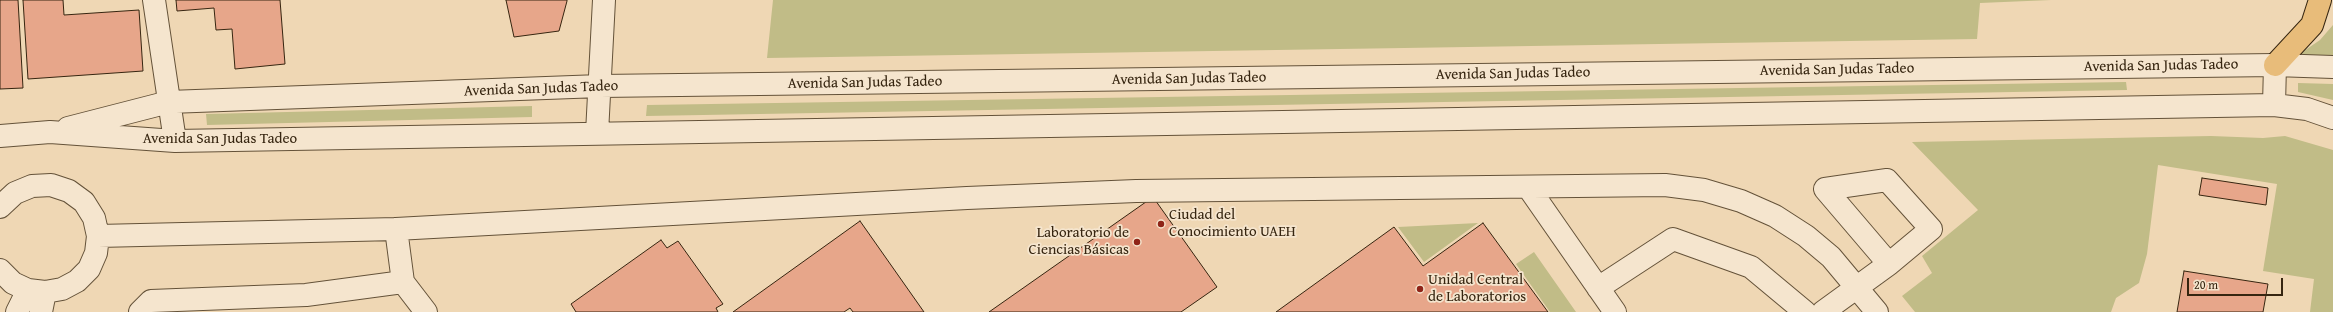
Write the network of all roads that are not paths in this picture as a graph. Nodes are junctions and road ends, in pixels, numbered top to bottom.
1 (154, 0) edge
2 (604, 0) edge
3 (2320, 0) edge
4 (2275, 65) junction
5 (2333, 67) edge
6 (600, 86) junction
7 (169, 102) junction
8 (2274, 104) junction
9 (2333, 118) edge
10 (50, 132) junction
11 (596, 133) junction
12 (0, 136) edge
13 (175, 141) junction
14 (1528, 186) junction
15 (0, 207) edge
16 (396, 228) junction
17 (98, 236) junction
18 (1889, 264) junction
19 (0, 270) edge
20 (403, 282) junction
21 (1858, 287) junction
22 (1598, 288) junction
23 (38, 298) edge
24 (17, 312) edge
25 (140, 312) edge
26 (426, 312) edge
27 (1615, 312) edge
28 (1805, 312) edge
29 (1823, 312) edge
30 (1877, 312) edge

1 - 7 street
2 - 6 street
3 - 4 main road
4 - 5 street, Avenida San Judas Tadeo
4 - 6 street, Avenida San Judas Tadeo
4 - 8 street
6 - 7 street, Avenida San Judas Tadeo
6 - 11 street
7 - 10 street, Avenida San Judas Tadeo
7 - 13 street
8 - 9 street, Avenida San Judas Tadeo
8 - 11 street, Avenida San Judas Tadeo
10 - 12 street, Avenida San Judas Tadeo
10 - 13 street, Avenida San Judas Tadeo
11 - 13 street, Avenida San Judas Tadeo
14 - 16 street
14 - 21 street
14 - 22 street
15 - 17 street
16 - 17 street
16 - 20 street
17 - 23 street
18 - 18 street
18 - 21 street
19 - 23 street
20 - 25 street
20 - 26 street
21 - 29 street
21 - 30 street
22 - 27 street
22 - 28 street
23 - 24 street

